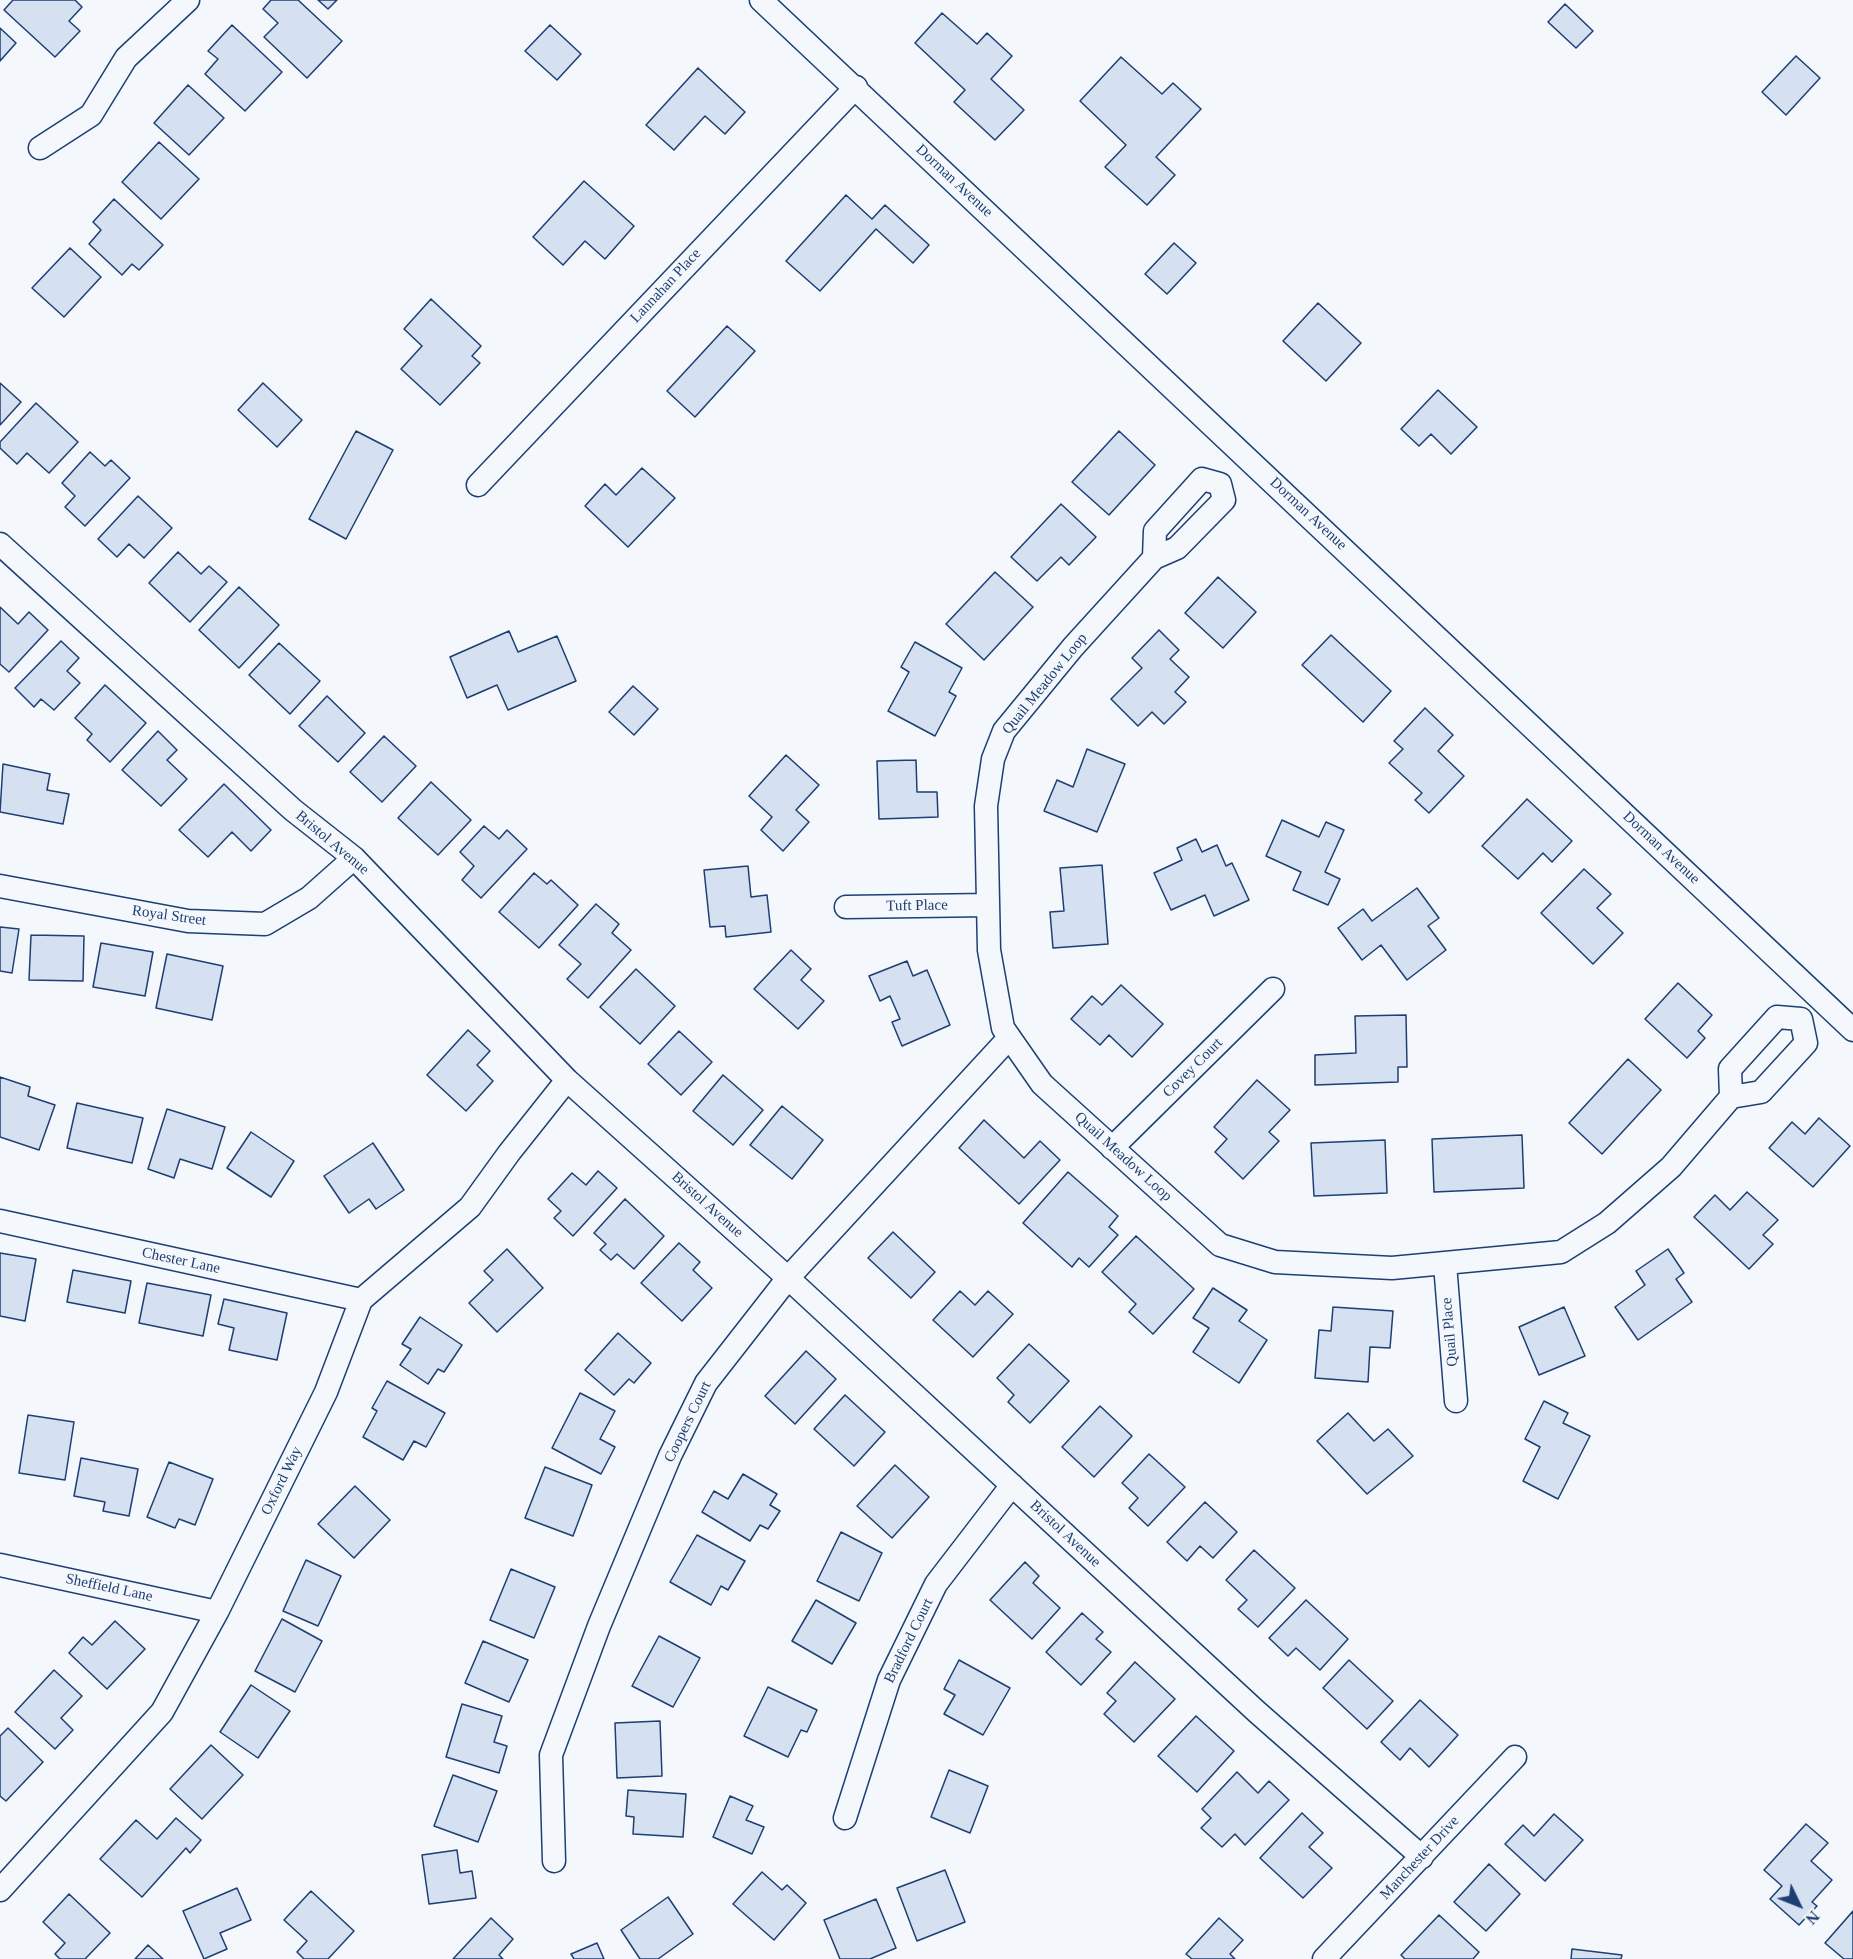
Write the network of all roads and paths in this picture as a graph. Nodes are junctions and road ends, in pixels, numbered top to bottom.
1 (188, 0) edge
2 (761, 0) edge
3 (856, 87) junction
4 (40, 148) dead end
5 (1248, 457) junction
6 (478, 485) dead end
7 (0, 544) edge
8 (354, 858) junction
9 (0, 886) edge
10 (988, 905) junction
11 (846, 907) dead end
12 (1273, 989) dead end
13 (1819, 999) junction
14 (1801, 1019) junction
15 (1853, 1030) edge
16 (1010, 1038) junction
17 (567, 1080) junction
18 (1731, 1097) junction
19 (1112, 1148) junction
20 (0, 1221) edge
21 (1445, 1263) junction
22 (788, 1278) junction
23 (361, 1300) junction
24 (1456, 1401) dead end
25 (1012, 1485) junction
26 (0, 1565) edge
27 (217, 1612) junction
28 (1515, 1757) dead end
29 (845, 1818) dead end
30 (1422, 1857) junction
31 (554, 1861) dead end
32 (0, 1890) edge
33 (1324, 1959) edge

1 - 4 street
2 - 3 street, Dorman Avenue
3 - 5 street, Dorman Avenue
3 - 6 street, Lannahan Place
5 - 10 street, Quail Meadow Loop
5 - 13 street, Dorman Avenue
7 - 8 street, Bristol Avenue
8 - 9 street, Royal Street
8 - 17 street, Bristol Avenue
10 - 11 street, Tuft Place
10 - 16 street, Quail Meadow Loop
12 - 19 street, Covey Court
13 - 14 street
13 - 15 street, Dorman Avenue
14 - 18 street
14 - 18 street
16 - 19 street, Quail Meadow Loop
16 - 22 street, Coopers Court
17 - 22 street, Bristol Avenue
17 - 23 street, Oxford Way
18 - 21 street, Quail Meadow Loop
19 - 21 street, Quail Meadow Loop
20 - 23 street, Chester Lane
21 - 24 street, Quail Place
22 - 25 street, Bristol Avenue
22 - 31 street, Coopers Court
23 - 27 street, Oxford Way
25 - 29 street, Bradford Court
25 - 30 street, Bristol Avenue
26 - 27 street, Sheffield Lane
27 - 32 street, Oxford Way
28 - 30 street, Manchester Drive
30 - 33 street, Manchester Drive

